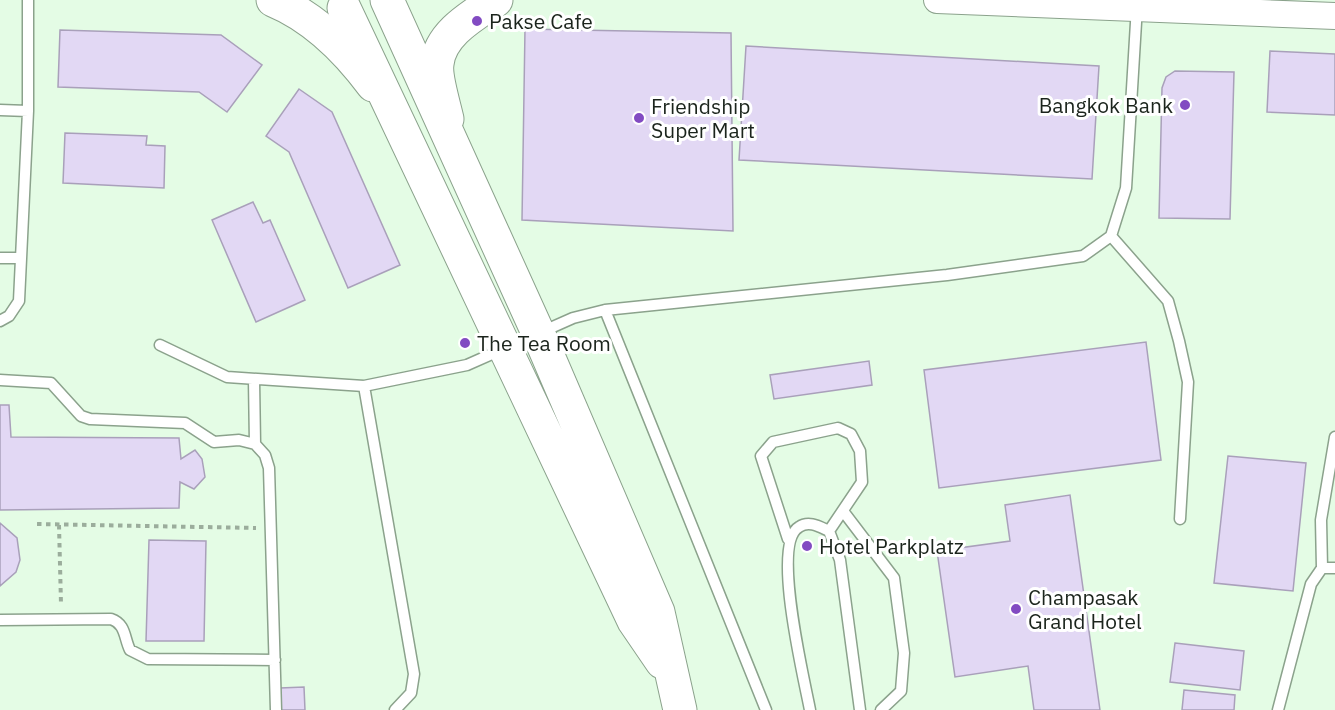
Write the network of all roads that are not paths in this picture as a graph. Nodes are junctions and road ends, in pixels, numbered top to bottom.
1 (28, 0) edge
2 (273, 0) edge
3 (387, 0) edge
4 (496, 0) edge
5 (937, 0) edge
6 (345, 3) edge
7 (1137, 5) edge
8 (1335, 16) edge
9 (0, 110) edge
10 (28, 111) junction
11 (394, 114) junction
12 (451, 142) junction
13 (1110, 236) junction
14 (0, 258) edge
15 (21, 258) junction
16 (604, 310) junction
17 (0, 321) edge
18 (539, 335) junction
19 (160, 345) dead end
20 (504, 348) junction
21 (0, 380) edge
22 (254, 380) junction
23 (364, 386) junction
24 (1335, 437) edge
25 (255, 444) junction
26 (843, 511) junction
27 (1180, 519) dead end
28 (829, 531) junction
29 (788, 538) junction
30 (1322, 568) junction
31 (1335, 568) edge
32 (0, 620) edge
33 (275, 660) junction
34 (669, 672) junction
35 (276, 710) edge
36 (395, 710) edge
37 (680, 710) edge
38 (765, 710) edge
39 (810, 710) edge
40 (860, 710) edge
41 (881, 710) edge
42 (1278, 710) edge

1 - 10 lane
2 - 11 main road
3 - 12 main road
4 - 12 main road
5 - 7 street
6 - 11 main road
7 - 8 street
7 - 13 lane
9 - 10 lane
10 - 15 lane
11 - 20 main road
12 - 18 main road
13 - 16 lane
13 - 27 lane
14 - 15 lane
15 - 17 lane
16 - 18 lane
16 - 38 lane
18 - 20 lane
18 - 34 main road
19 - 22 lane
20 - 23 lane
20 - 34 main road
21 - 25 lane
22 - 23 lane
22 - 25 lane
23 - 36 lane
24 - 30 lane
25 - 33 lane
26 - 28 lane
26 - 29 lane
26 - 41 lane
28 - 29 lane
28 - 40 lane
29 - 39 lane
30 - 31 lane
30 - 42 lane
32 - 33 lane
33 - 35 lane
34 - 37 main road

